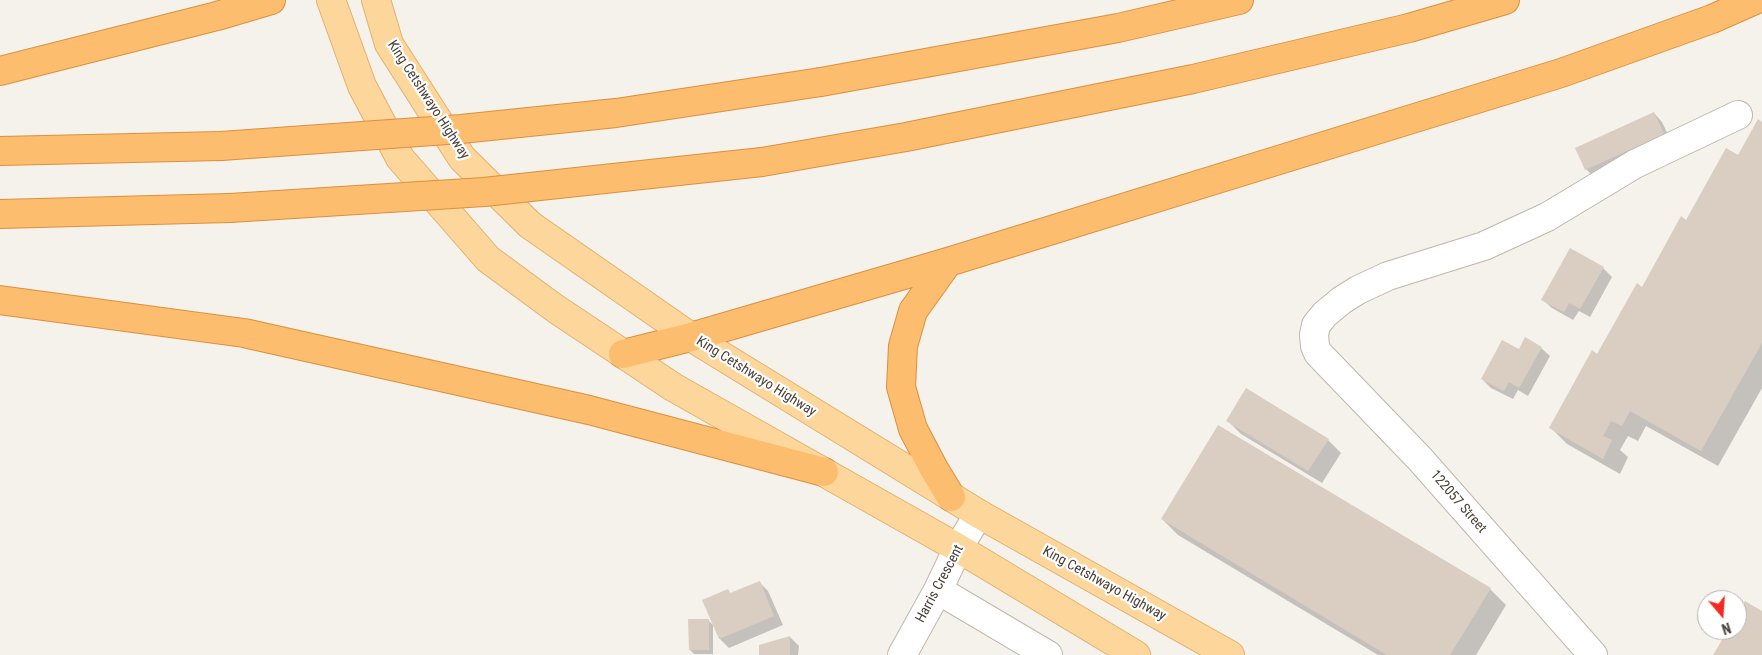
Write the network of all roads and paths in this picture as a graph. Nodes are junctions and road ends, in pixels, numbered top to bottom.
1 (271, 0) edge
2 (331, 0) edge
3 (376, 0) edge
4 (1239, 0) edge
5 (1505, 0) edge
6 (1755, 0) edge
7 (0, 71) edge
8 (1738, 115) dead end
9 (0, 151) edge
10 (0, 214) edge
11 (948, 262) junction
12 (0, 300) edge
13 (691, 336) junction
14 (623, 354) junction
15 (824, 472) junction
16 (951, 497) junction
17 (979, 514) junction
18 (958, 548) junction
19 (938, 590) junction
20 (902, 655) edge
21 (1048, 655) edge
22 (1136, 655) edge
23 (1230, 655) edge
24 (1593, 655) edge

1 - 7 highway
2 - 14 main road
3 - 13 main road, King Cetshwayo Highway
4 - 9 highway, bridge
5 - 10 highway, bridge
6 - 11 highway
8 - 24 street, 122057 Street
11 - 13 highway
11 - 16 highway
12 - 15 highway
13 - 14 highway
13 - 16 main road, King Cetshwayo Highway
14 - 15 main road
15 - 18 main road
16 - 17 main road, King Cetshwayo Highway
17 - 18 street, Harris Crescent
17 - 23 main road, King Cetshwayo Highway
18 - 19 street, Harris Crescent
18 - 22 main road
19 - 20 street, Harris Crescent
19 - 21 street

